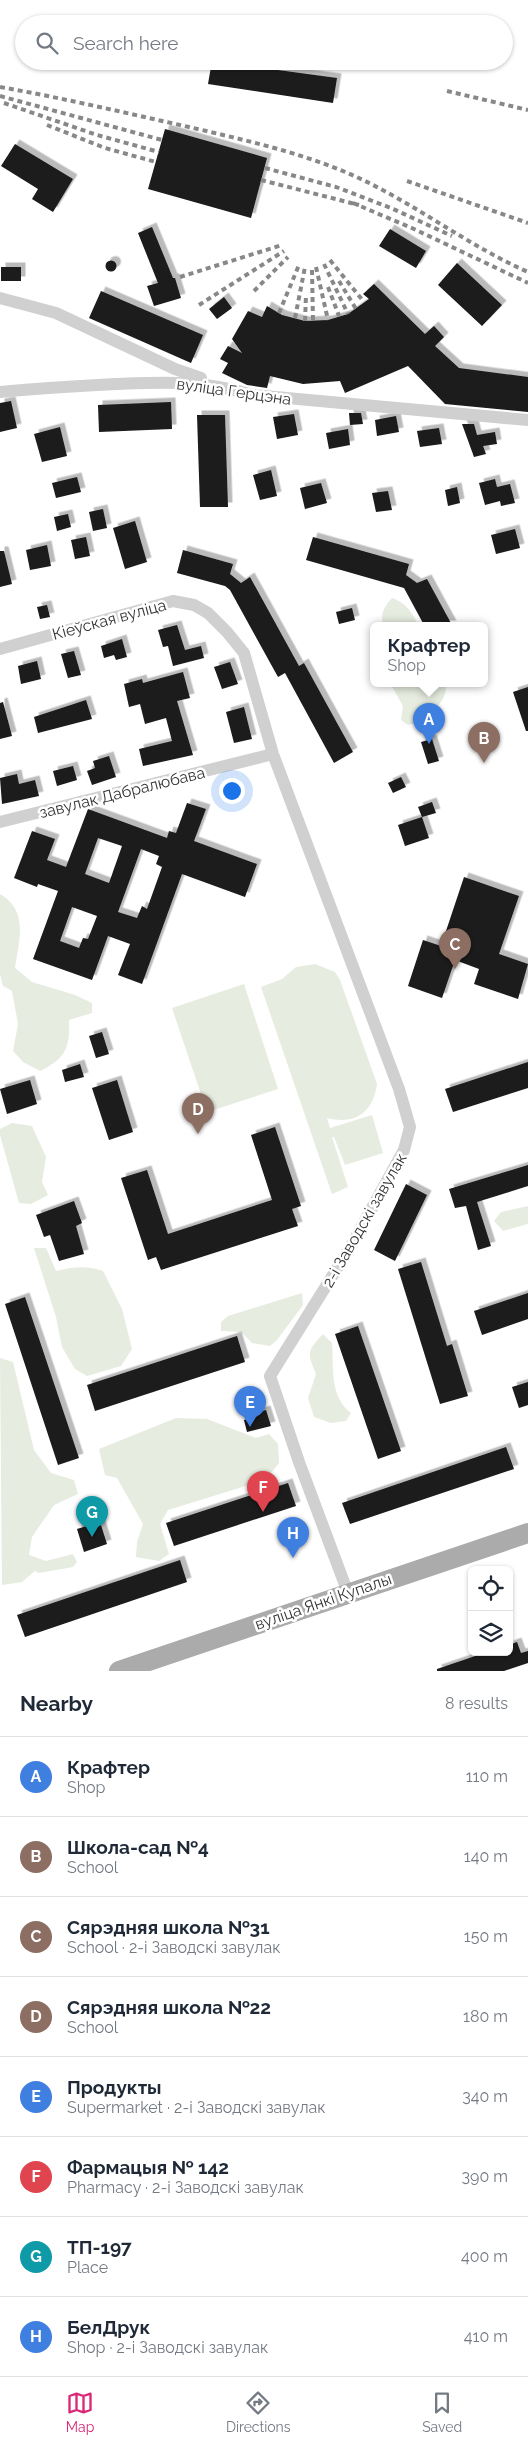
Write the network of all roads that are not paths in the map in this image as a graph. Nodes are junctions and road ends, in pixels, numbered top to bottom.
1 (0, 298) edge
2 (222, 386) junction
3 (0, 392) edge
4 (528, 420) edge
5 (0, 649) edge
6 (273, 754) junction
7 (0, 822) edge
8 (528, 1533) edge
9 (348, 1593) junction
10 (119, 1671) edge

1 - 2 street
2 - 3 street, вуліца Герцэна
2 - 4 street, вуліца Герцэна
5 - 6 street, Кіеўская вуліца
6 - 7 street, завулак Дабралюбава
6 - 9 street, 2-і Заводскі завулак
8 - 9 main road, вуліца Янкі Купалы
9 - 10 main road, вуліца Янкі Купалы

